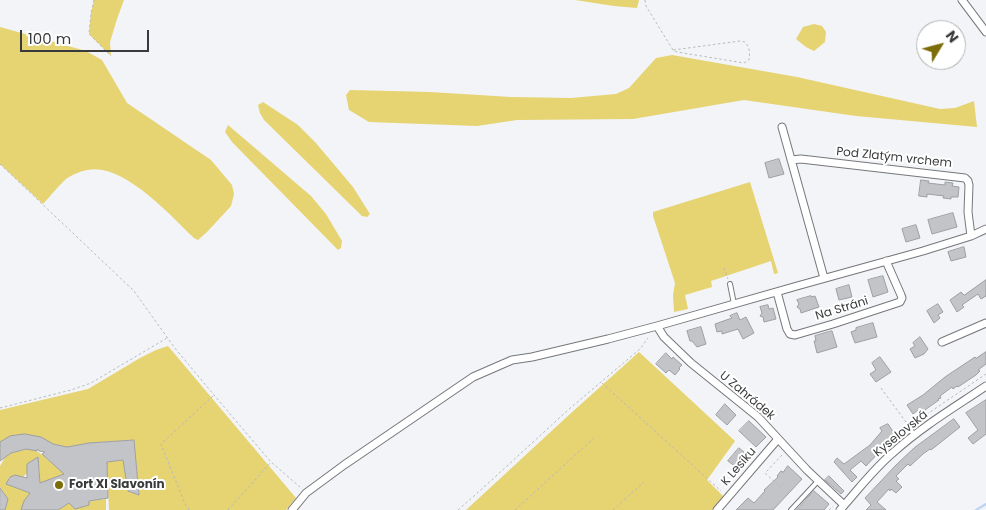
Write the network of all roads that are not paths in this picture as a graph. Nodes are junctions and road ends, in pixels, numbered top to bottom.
1 (962, 0) edge
2 (986, 32) edge
3 (782, 128) dead end
4 (791, 160) junction
5 (986, 229) edge
6 (971, 236) junction
7 (886, 261) junction
8 (824, 278) junction
9 (730, 284) road end
10 (777, 292) junction
11 (734, 304) junction
12 (986, 323) edge
13 (655, 326) junction
14 (942, 342) dead end
15 (986, 386) edge
16 (909, 427) road end
17 (914, 435) junction
18 (778, 438) junction
19 (818, 481) junction
20 (842, 508) edge
21 (292, 510) edge
22 (717, 510) edge
23 (791, 510) edge

1 - 2 street
3 - 4 street
4 - 6 street, Pod Zlatým vrchem
4 - 8 street
5 - 6 street
6 - 7 street
7 - 8 street
7 - 10 street, Na Stráni
8 - 10 street
9 - 11 lane
10 - 11 street
11 - 13 street
12 - 14 street
13 - 18 street, U Zahrádek
13 - 21 street
15 - 17 street, Kyselovská
16 - 17 lane
17 - 20 street, Kyselovská
18 - 19 street, U Zahrádek
18 - 22 street, K Lesíku
19 - 20 street, U Zahrádek
19 - 23 lane

